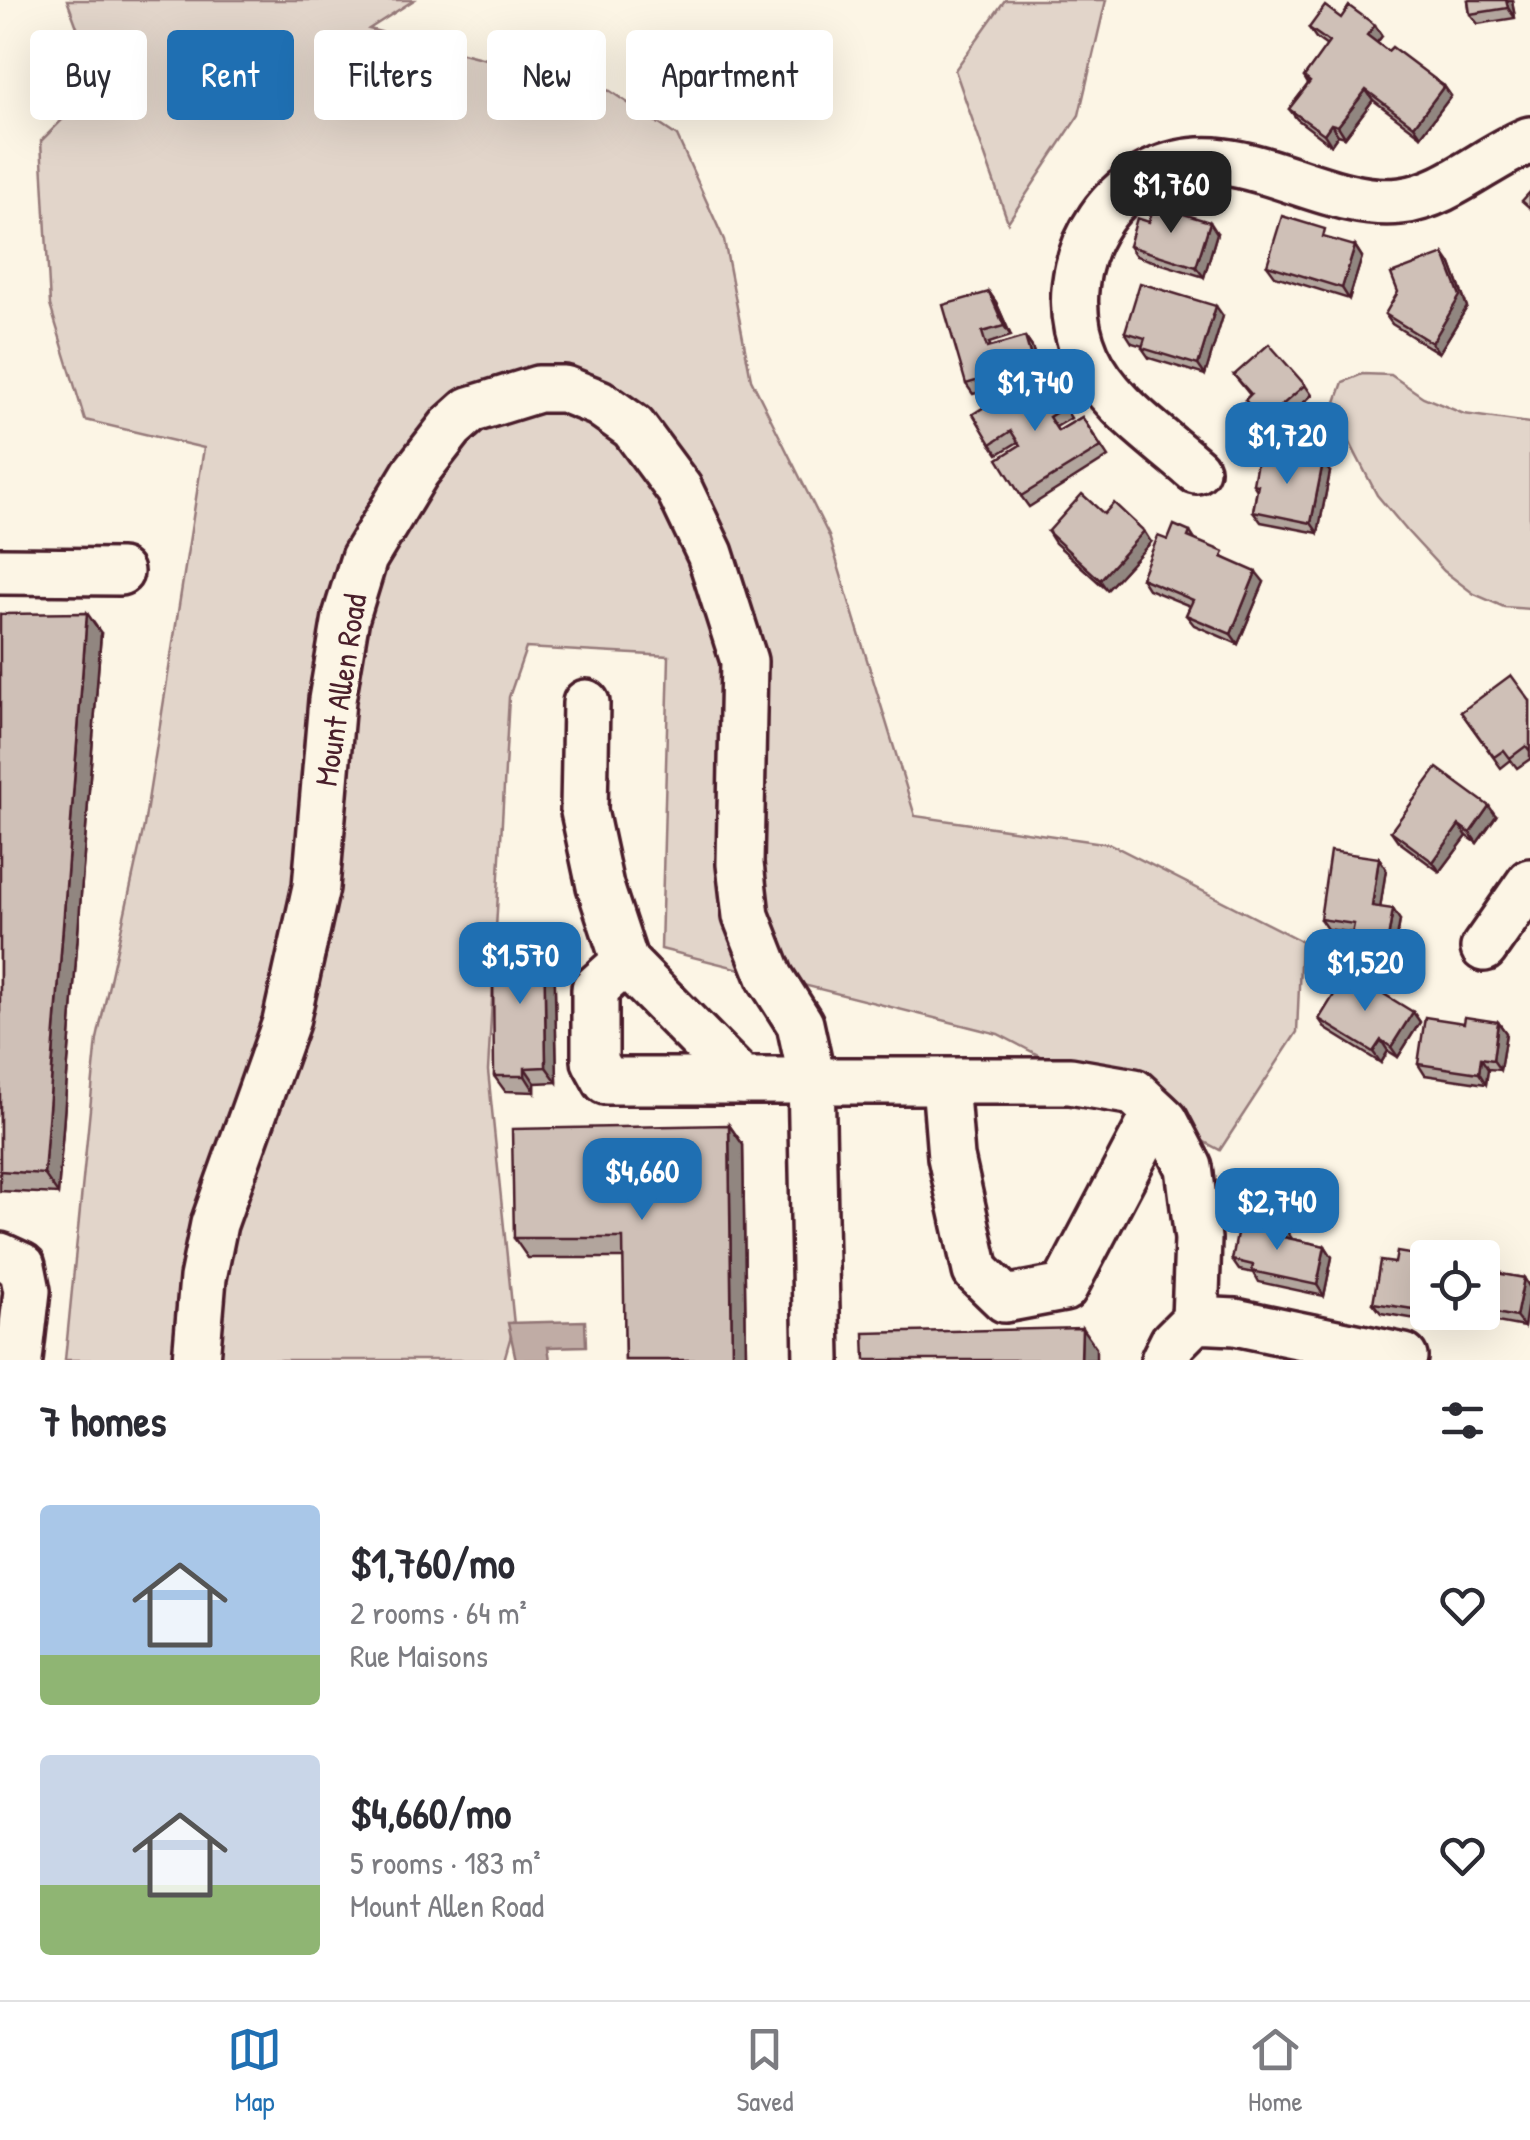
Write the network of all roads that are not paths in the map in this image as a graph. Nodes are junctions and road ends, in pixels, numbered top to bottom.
1 (1530, 140) edge
2 (1196, 470) dead end
3 (0, 571) edge
4 (120, 572) dead end
5 (586, 702) dead end
6 (1530, 882) edge
7 (1484, 948) dead end
8 (625, 962) junction
9 (742, 1081) junction
10 (811, 1082) junction
11 (945, 1082) junction
12 (1156, 1113) junction
13 (0, 1256) edge
14 (1195, 1320) junction
15 (1404, 1358) dead end
16 (19, 1360) edge
17 (196, 1360) edge
18 (817, 1360) edge
19 (1164, 1360) edge

1 - 2 street
3 - 4 street
5 - 8 street
6 - 7 street
8 - 9 street
8 - 9 street
9 - 10 street
10 - 11 street
10 - 17 street, Mount Allen Road
10 - 18 street, Mount Allen Road
11 - 12 street
11 - 12 street
12 - 14 street
13 - 16 street
14 - 15 street
14 - 19 street

